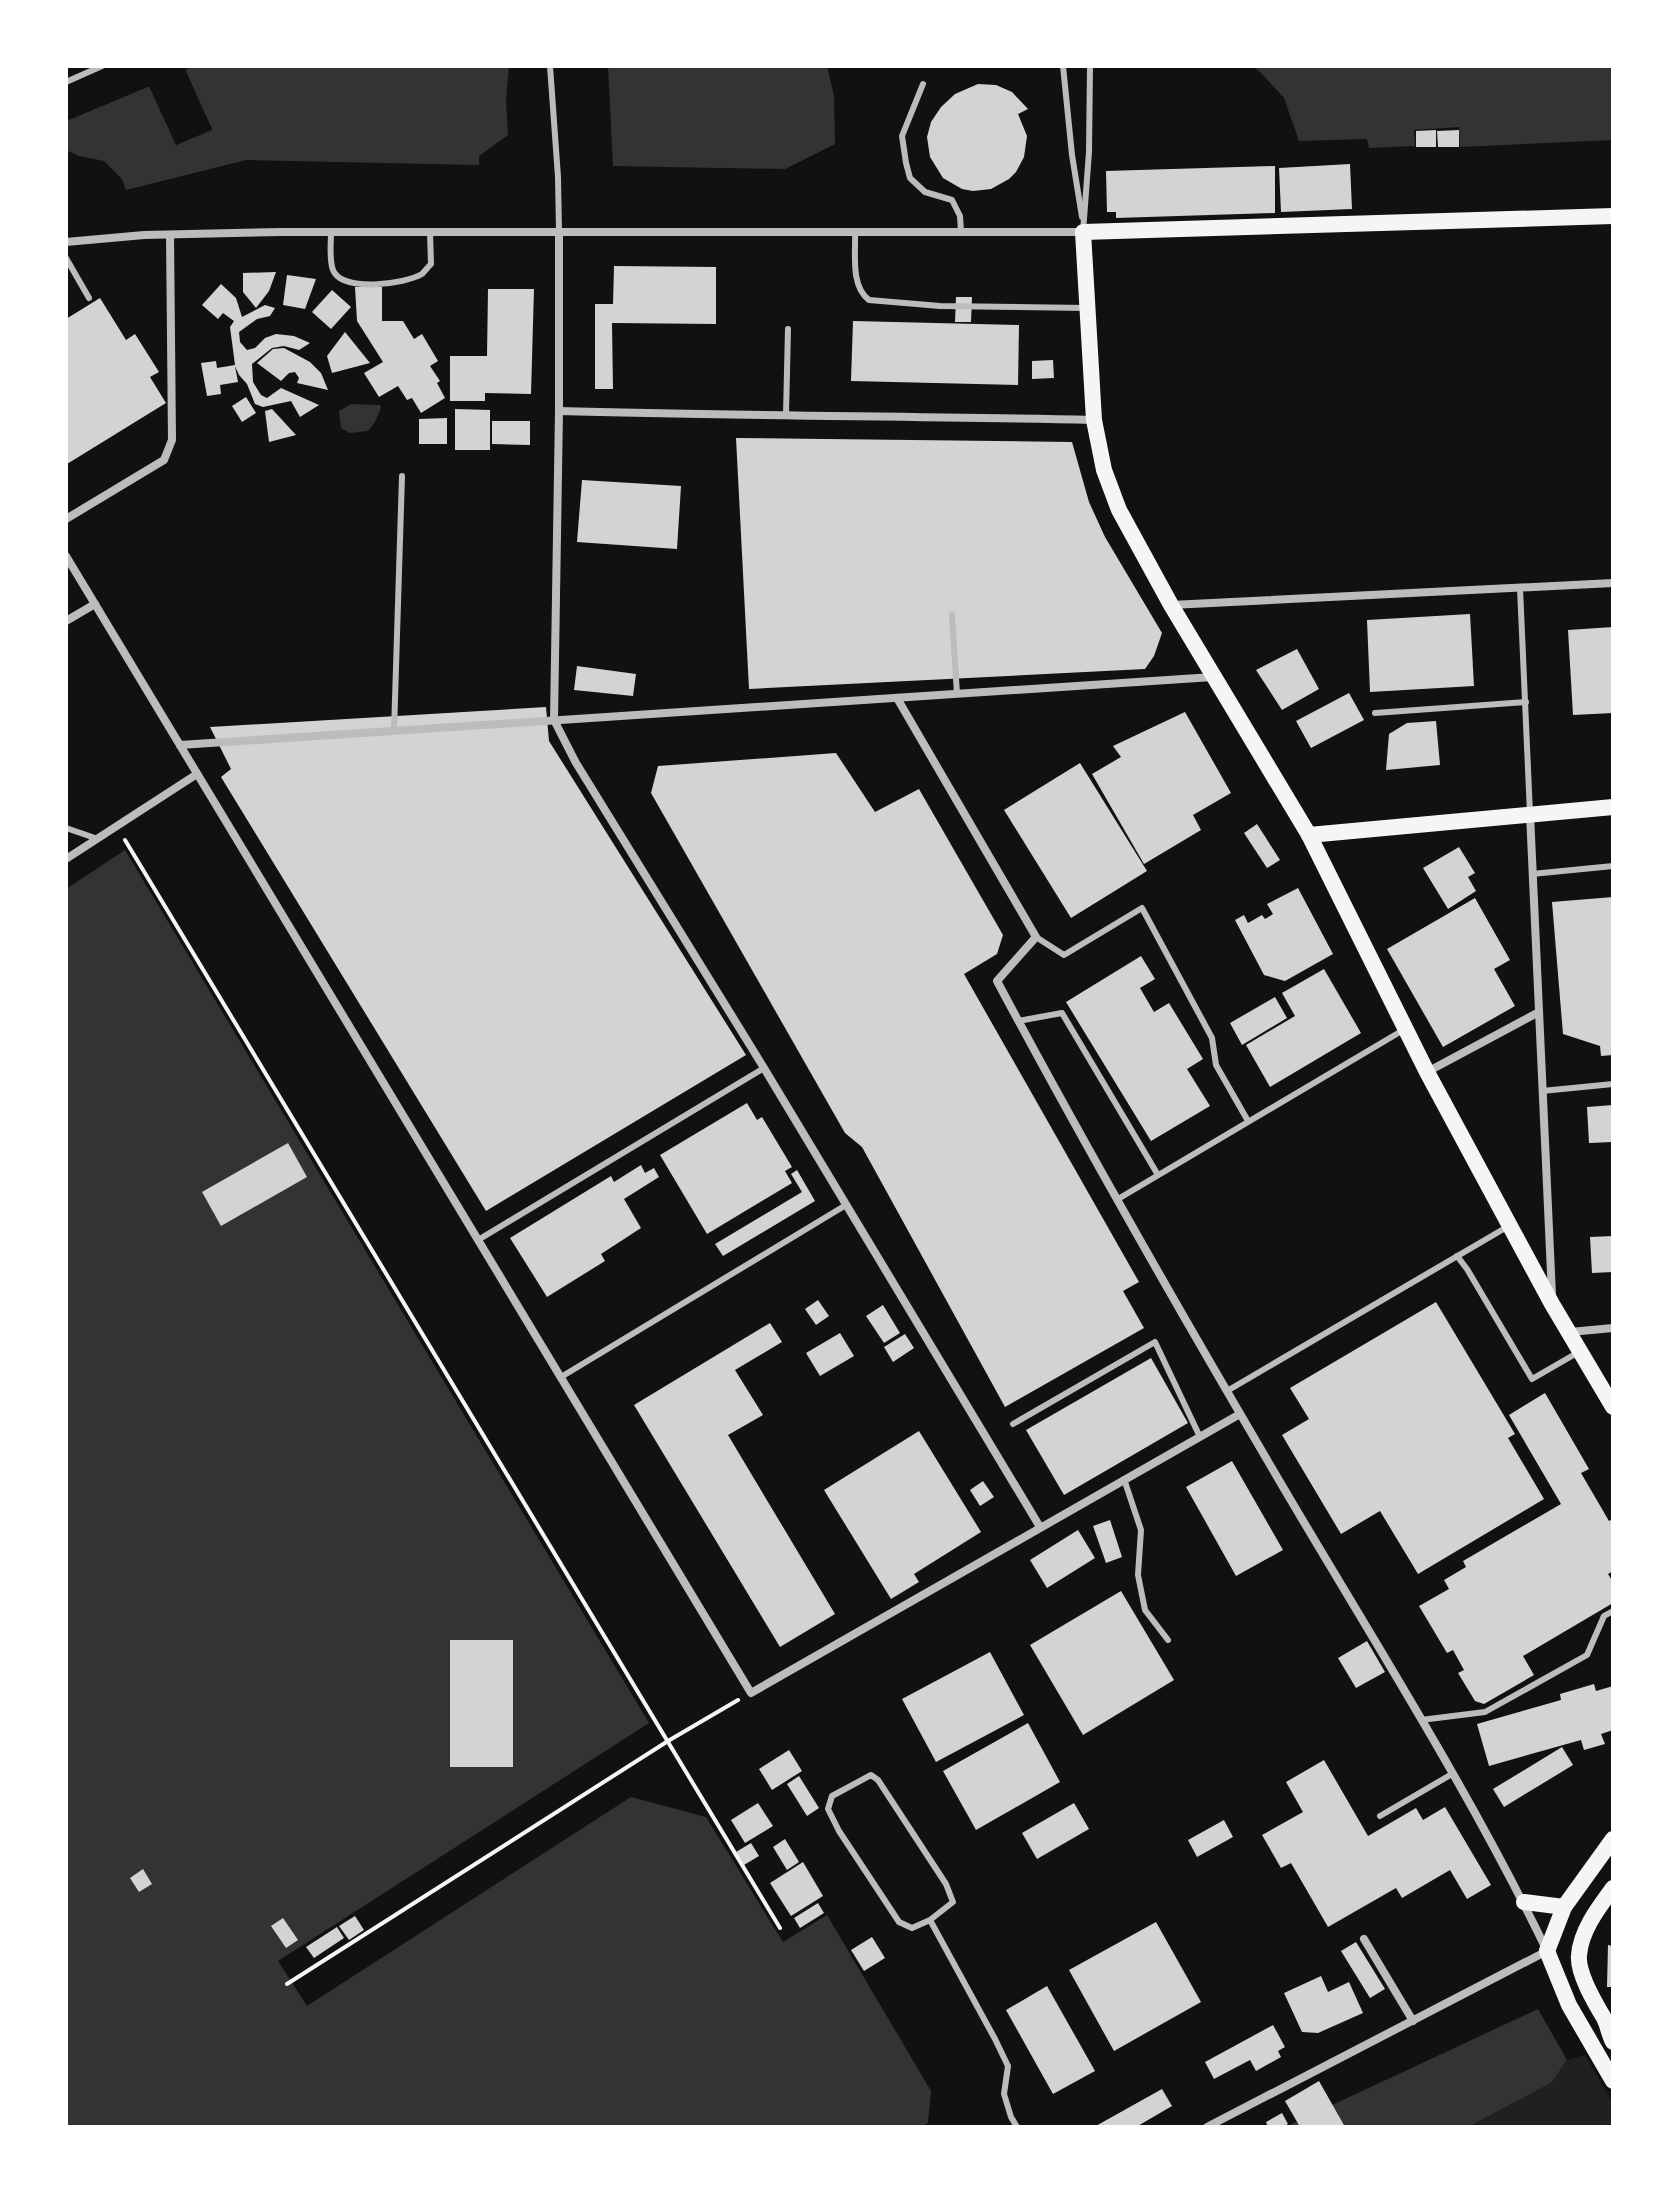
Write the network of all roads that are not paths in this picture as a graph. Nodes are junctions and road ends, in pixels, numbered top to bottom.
1 (102, 66) edge
2 (550, 66) edge
3 (1063, 66) edge
4 (1090, 66) edge
5 (66, 82) edge
6 (923, 84) dead end
7 (1613, 216) edge
8 (1084, 230) junction
9 (855, 231) junction
10 (331, 232) junction
11 (430, 232) junction
12 (559, 232) junction
13 (961, 232) junction
14 (170, 235) junction
15 (66, 242) edge
16 (66, 258) edge
17 (89, 298) dead end
18 (1087, 308) junction
19 (788, 329) dead end
20 (559, 411) junction
21 (786, 414) junction
22 (1094, 420) junction
23 (402, 476) dead end
24 (66, 519) edge
25 (66, 556) edge
26 (1613, 583) edge
27 (1520, 588) junction
28 (95, 604) junction
29 (1171, 605) junction
30 (952, 615) dead end
31 (66, 621) edge
32 (1213, 677) junction
33 (957, 694) junction
34 (897, 698) junction
35 (1526, 702) junction
36 (1375, 713) dead end
37 (554, 720) junction
38 (394, 731) junction
39 (180, 745) junction
40 (197, 774) junction
41 (1613, 807) edge
42 (1530, 814) junction
43 (66, 828) edge
44 (1309, 835) junction
45 (98, 839) junction
46 (66, 859) edge
47 (1613, 866) edge
48 (1532, 874) junction
49 (1036, 937) junction
50 (1539, 1012) junction
51 (1018, 1021) junction
52 (1405, 1029) junction
53 (764, 1068) junction
54 (1427, 1072) junction
55 (1613, 1084) edge
56 (1542, 1091) junction
57 (1248, 1121) junction
58 (1158, 1175) junction
59 (1118, 1199) junction
60 (846, 1205) junction
61 (1510, 1225) junction
62 (478, 1240) junction
63 (1457, 1256) junction
64 (1552, 1304) junction
65 (1613, 1328) edge
66 (1569, 1332) junction
67 (1580, 1351) junction
68 (561, 1377) junction
69 (1227, 1391) junction
70 (1613, 1407) edge
71 (1240, 1414) junction
72 (1013, 1424) dead end
73 (1200, 1437) junction
74 (1124, 1479) junction
75 (1040, 1527) junction
76 (1613, 1611) edge
77 (1168, 1640) dead end
78 (1421, 1720) junction
79 (1452, 1774) junction
80 (1380, 1816) dead end
81 (1613, 1839) edge
82 (1613, 1888) edge
83 (1524, 1902) junction
84 (1564, 1907) junction
85 (930, 1920) junction
86 (1364, 1939) dead end
87 (1547, 1951) junction
88 (1413, 2021) junction
89 (1611, 2039) edge
90 (1613, 2081) edge
91 (1017, 2127) edge
92 (1207, 2127) edge

1 - 5 lane
2 - 12 lane
3 - 8 lane
4 - 8 lane
6 - 13 lane
7 - 8 main road
8 - 13 street
8 - 18 main road
9 - 12 street
9 - 13 street
9 - 18 lane
10 - 11 street
10 - 11 lane
10 - 14 street
11 - 12 street
12 - 20 street
14 - 15 street
14 - 24 street
16 - 17 lane
18 - 22 main road
19 - 21 lane
20 - 21 street
20 - 37 street
21 - 22 street
22 - 29 main road
23 - 38 lane
25 - 28 street
26 - 27 street
27 - 29 street
27 - 35 lane
28 - 31 street
28 - 39 street
29 - 32 main road
30 - 33 lane
32 - 33 street
32 - 44 main road
33 - 34 street
34 - 37 street
34 - 49 street
35 - 36 lane
35 - 42 lane
37 - 38 street
37 - 53 street
38 - 39 street
39 - 40 street
40 - 45 street
40 - 62 street
41 - 42 main road
42 - 44 main road
42 - 48 street
43 - 45 lane
44 - 52 main road
45 - 46 street
47 - 48 lane
48 - 50 street
49 - 51 street
49 - 57 lane
50 - 54 street
50 - 56 street
51 - 58 lane
51 - 59 street
52 - 54 main road
52 - 57 lane
53 - 60 street
53 - 62 lane
54 - 61 main road
55 - 56 lane
56 - 64 street
57 - 58 lane
58 - 59 lane
59 - 69 street
60 - 68 lane
60 - 75 street
61 - 63 lane
61 - 64 main road
62 - 68 street
63 - 67 lane
63 - 69 lane
64 - 66 main road
65 - 66 street
66 - 67 main road
67 - 70 main road
68 - 75 street
69 - 71 street
71 - 73 street
71 - 78 street
72 - 73 lane
73 - 74 street
74 - 75 street
74 - 77 lane
76 - 78 lane
78 - 79 street
79 - 80 lane
79 - 83 street
81 - 84 main road
82 - 89 main road
83 - 84 main road
83 - 87 street
84 - 87 main road
85 - 85 lane
85 - 91 lane
86 - 88 street
87 - 88 street
87 - 89 main road
87 - 90 main road
88 - 92 street

